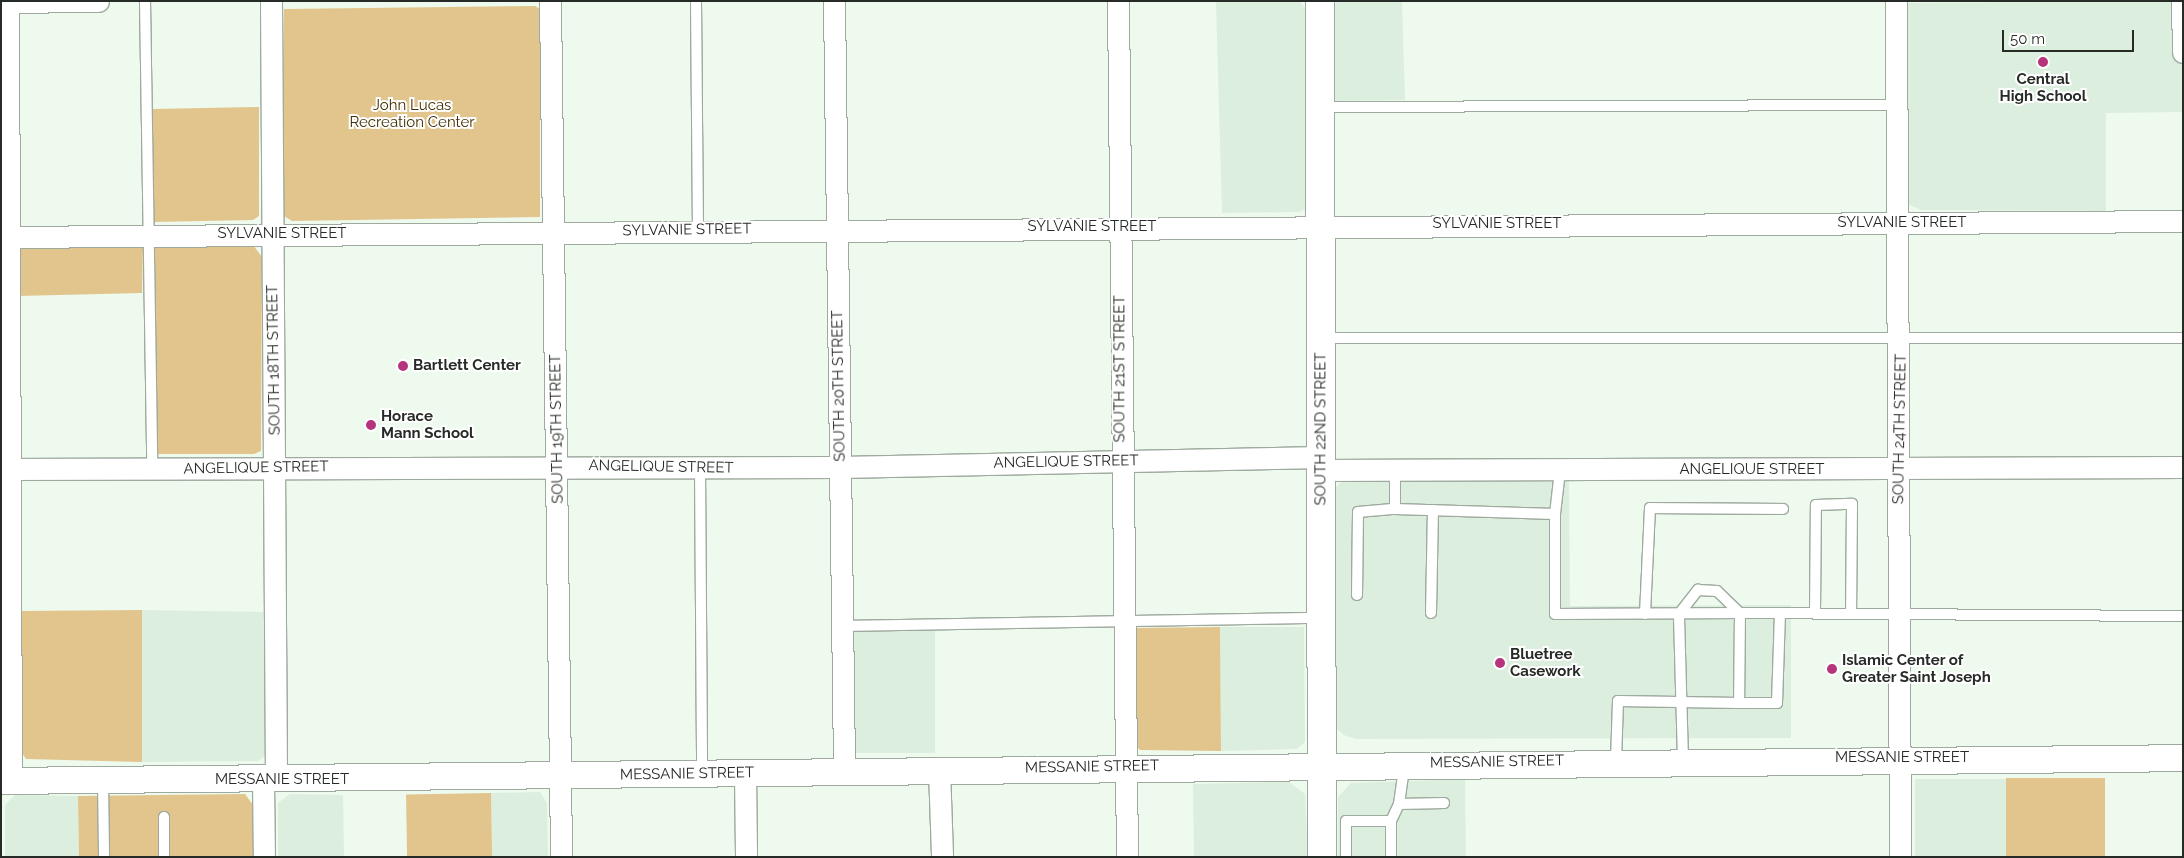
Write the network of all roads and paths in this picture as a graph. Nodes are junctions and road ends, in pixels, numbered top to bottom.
1 (8, 1) edge
2 (98, 1) edge
3 (145, 1) edge
4 (271, 1) edge
5 (550, 1) edge
6 (696, 1) edge
7 (834, 1) edge
8 (1118, 1) edge
9 (1320, 1) edge
10 (1896, 1) edge
11 (2182, 1) edge
12 (1, 2) edge
13 (2183, 52) edge
14 (1897, 105) junction
15 (1321, 107) junction
16 (2183, 222) edge
17 (1899, 223) junction
18 (1320, 225) junction
19 (1119, 227) junction
20 (837, 229) junction
21 (698, 230) junction
22 (554, 232) junction
23 (273, 234) junction
24 (149, 235) junction
25 (4, 237) edge
26 (1320, 338) junction
27 (2183, 338) edge
28 (1901, 340) junction
29 (1120, 461) junction
30 (1321, 463) junction
31 (558, 466) junction
32 (276, 467) junction
33 (700, 467) junction
34 (840, 467) junction
35 (2183, 467) edge
36 (4, 468) edge
37 (152, 469) junction
38 (1898, 469) junction
39 (1395, 470) junction
40 (1560, 470) junction
41 (1395, 509) junction
42 (1783, 509) dead end
43 (1433, 510) junction
44 (1555, 514) junction
45 (1357, 595) dead end
46 (1816, 612) junction
47 (1851, 612) junction
48 (1431, 613) dead end
49 (1740, 613) junction
50 (1780, 613) junction
51 (1900, 613) junction
52 (1645, 614) junction
53 (1679, 614) junction
54 (2183, 616) edge
55 (1322, 618) junction
56 (1123, 621) junction
57 (842, 626) junction
58 (1679, 702) junction
59 (1740, 703) junction
60 (1899, 758) junction
61 (2183, 758) edge
62 (1683, 760) junction
63 (1616, 761) junction
64 (1405, 763) junction
65 (1322, 764) junction
66 (1125, 766) junction
67 (939, 769) junction
68 (844, 770) junction
69 (745, 772) junction
70 (702, 773) junction
71 (560, 776) junction
72 (270, 780) junction
73 (6, 781) edge
74 (103, 781) junction
75 (1399, 804) junction
76 (1444, 804) dead end
77 (164, 817) dead end
78 (1391, 821) junction
79 (104, 857) edge
80 (164, 857) edge
81 (264, 857) edge
82 (561, 857) edge
83 (746, 857) edge
84 (942, 857) edge
85 (1127, 857) edge
86 (1322, 857) edge
87 (1346, 857) edge
88 (1391, 857) edge
89 (1900, 857) edge

1 - 2 street
1 - 12 street
1 - 25 street
3 - 24 lane
4 - 23 street, SOUTH 18TH STREET
5 - 22 street, SOUTH 19TH STREET
6 - 21 lane
7 - 20 street, SOUTH 20TH STREET
8 - 19 street, SOUTH 21ST STREET
9 - 15 main road, SOUTH 22ND STREET
10 - 14 street, SOUTH 24TH STREET
11 - 13 street
14 - 15 lane
14 - 17 street, SOUTH 24TH STREET
15 - 18 main road, SOUTH 22ND STREET
16 - 17 street, SYLVANIE STREET
17 - 18 street, SYLVANIE STREET
17 - 28 street, SOUTH 24TH STREET
18 - 19 street, SYLVANIE STREET
18 - 26 main road, SOUTH 22ND STREET
19 - 20 street, SYLVANIE STREET
19 - 29 street, SOUTH 21ST STREET
20 - 21 street, SYLVANIE STREET
20 - 34 street, SOUTH 20TH STREET
21 - 22 street, SYLVANIE STREET
22 - 23 street, SYLVANIE STREET
22 - 31 street, SOUTH 19TH STREET
23 - 24 street, SYLVANIE STREET
23 - 32 street, SOUTH 18TH STREET
24 - 25 street, SYLVANIE STREET
24 - 37 lane
25 - 36 street
26 - 28 lane
26 - 30 main road, SOUTH 22ND STREET
27 - 28 lane
28 - 38 street, SOUTH 24TH STREET
29 - 30 street, ANGELIQUE STREET
29 - 34 street, ANGELIQUE STREET
29 - 56 street, SOUTH 21ST STREET
30 - 39 street, ANGELIQUE STREET
30 - 55 main road, SOUTH 22ND STREET
31 - 32 street, ANGELIQUE STREET
31 - 33 street, ANGELIQUE STREET
31 - 71 street, SOUTH 19TH STREET
32 - 37 street, ANGELIQUE STREET
32 - 72 street, SOUTH 18TH STREET
33 - 34 street, ANGELIQUE STREET
33 - 70 lane
34 - 57 street, SOUTH 20TH STREET
35 - 38 street, ANGELIQUE STREET
36 - 37 street, ANGELIQUE STREET
36 - 73 street
38 - 40 street, ANGELIQUE STREET
38 - 51 street, SOUTH 24TH STREET
39 - 40 street, ANGELIQUE STREET
39 - 41 lane
40 - 44 lane
41 - 43 lane
41 - 45 lane
42 - 52 lane
43 - 44 lane
43 - 48 lane
44 - 52 lane
46 - 47 lane
46 - 47 lane
46 - 50 lane
47 - 51 lane
49 - 50 lane
49 - 53 lane
49 - 53 lane
49 - 59 lane
50 - 59 lane
51 - 54 lane
51 - 60 street, SOUTH 24TH STREET
52 - 53 lane
53 - 58 lane
55 - 56 lane
55 - 65 main road, SOUTH 22ND STREET
56 - 57 lane
56 - 66 street, SOUTH 21ST STREET
57 - 68 street, SOUTH 20TH STREET
58 - 59 lane
58 - 62 lane
58 - 63 lane
60 - 61 street, MESSANIE STREET
60 - 62 street, MESSANIE STREET
60 - 89 street, SOUTH 24TH STREET
62 - 63 street, MESSANIE STREET
63 - 64 street, MESSANIE STREET
64 - 65 street, MESSANIE STREET
64 - 75 lane
65 - 66 street, MESSANIE STREET
65 - 86 main road, SOUTH 22ND STREET
66 - 67 street, MESSANIE STREET
66 - 85 street, SOUTH 21ST STREET
67 - 68 street, MESSANIE STREET
67 - 84 street
68 - 69 street, MESSANIE STREET
69 - 70 street, MESSANIE STREET
69 - 83 street
70 - 71 street, MESSANIE STREET
71 - 72 street, MESSANIE STREET
71 - 82 street, SOUTH 19TH STREET
72 - 74 street, MESSANIE STREET
72 - 81 street, SOUTH 18TH STREET
73 - 74 street, MESSANIE STREET
74 - 79 lane
75 - 76 lane
75 - 78 lane
77 - 80 lane
78 - 87 lane
78 - 88 lane

